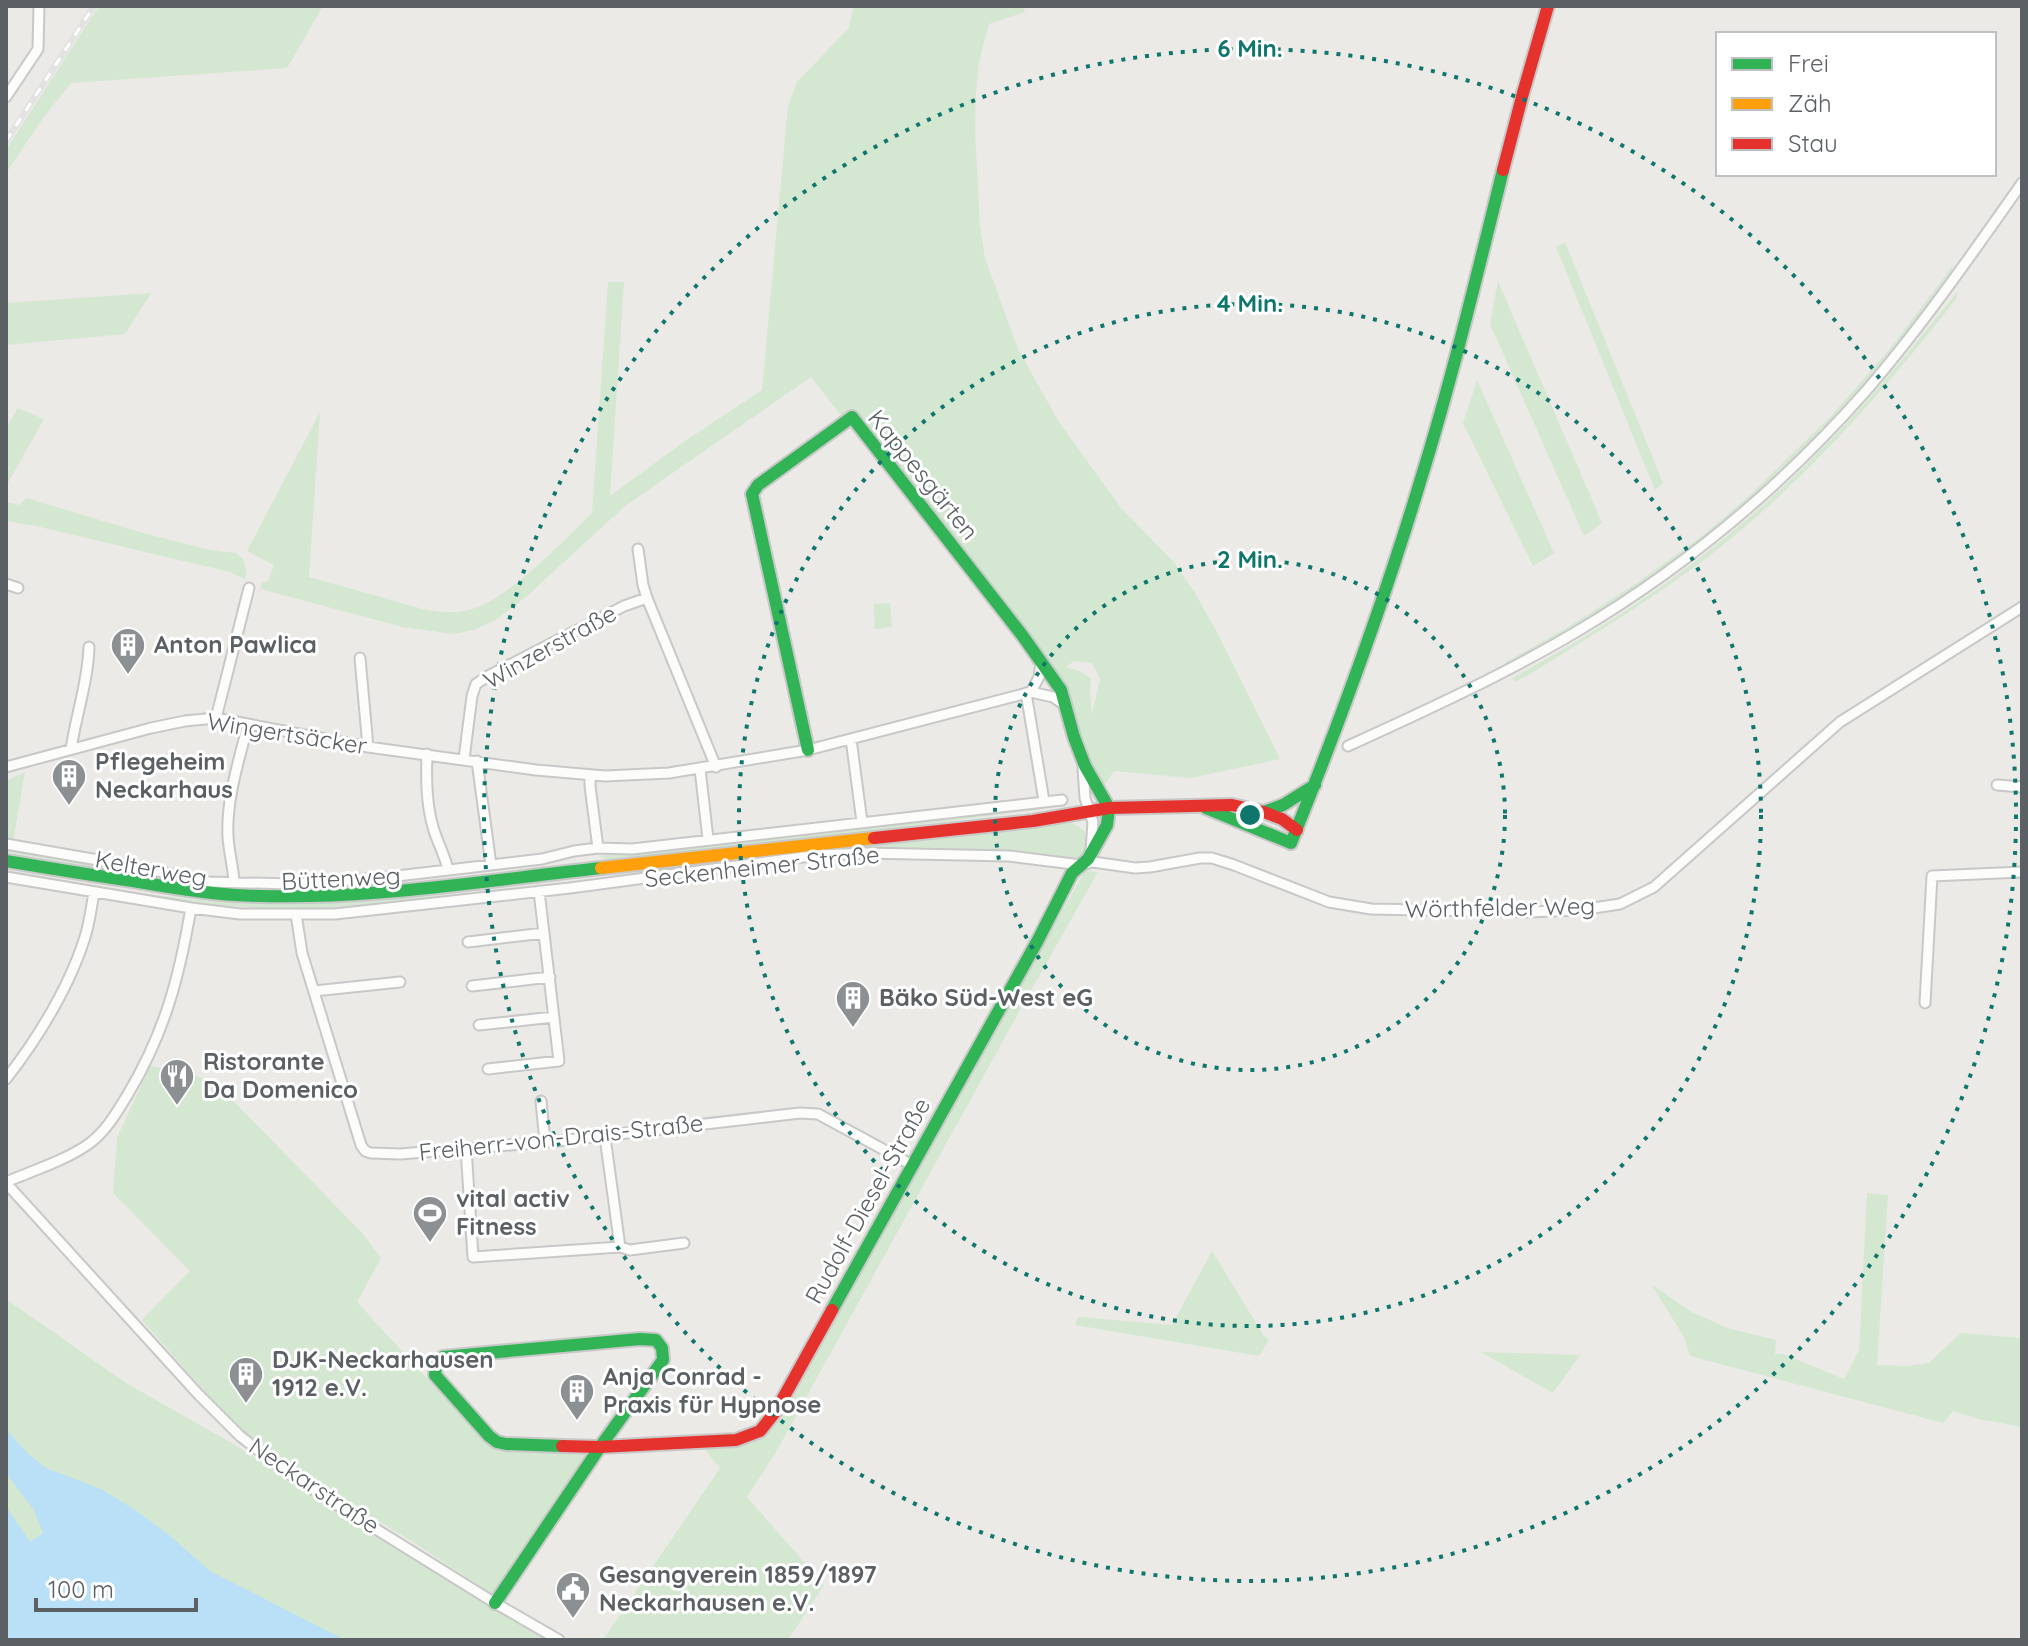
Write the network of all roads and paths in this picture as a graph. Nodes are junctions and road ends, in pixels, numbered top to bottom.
1 (39, 6) edge
2 (1548, 6) edge
3 (6, 97) edge
4 (2022, 183) edge
5 (638, 549) dead end
6 (6, 584) edge
7 (18, 588) dead end
8 (249, 588) dead end
9 (647, 598) junction
10 (2022, 607) edge
11 (89, 647) dead end
12 (360, 658) dead end
13 (1041, 662) junction
14 (1028, 692) junction
15 (1065, 705) junction
16 (216, 718) junction
17 (248, 724) junction
18 (851, 739) junction
19 (1348, 746) dead end
20 (368, 747) junction
21 (71, 749) junction
22 (808, 750) junction
23 (427, 754) junction
24 (464, 759) junction
25 (477, 761) junction
26 (1083, 764) junction
27 (6, 767) edge
28 (716, 767) junction
29 (700, 769) junction
30 (590, 775) junction
31 (1315, 785) junction
32 (1997, 785) dead end
33 (2022, 787) edge
34 (1062, 800) dead end
35 (1044, 801) junction
36 (1199, 806) junction
37 (1109, 808) junction
38 (1089, 811) junction
39 (1264, 812) junction
40 (862, 822) junction
41 (1297, 830) junction
42 (708, 839) junction
43 (6, 844) edge
44 (598, 848) junction
45 (1091, 851) junction
46 (6, 861) edge
47 (491, 865) junction
48 (1081, 865) junction
49 (448, 870) junction
50 (2022, 872) edge
51 (6, 877) edge
52 (234, 881) junction
53 (539, 891) junction
54 (94, 892) junction
55 (191, 908) junction
56 (296, 914) junction
57 (544, 933) junction
58 (468, 942) dead end
59 (550, 977) junction
60 (400, 982) dead end
61 (472, 986) dead end
62 (314, 991) junction
63 (1925, 1003) dead end
64 (554, 1017) junction
65 (479, 1025) dead end
66 (488, 1069) dead end
67 (6, 1079) edge
68 (541, 1101) dead end
69 (605, 1137) junction
70 (545, 1142) junction
71 (466, 1148) junction
72 (912, 1165) junction
73 (6, 1183) edge
74 (684, 1243) dead end
75 (620, 1247) junction
76 (600, 1447) junction
77 (495, 1603) junction
78 (559, 1640) edge

1 - 3 street
2 - 31 street
4 - 19 street
5 - 9 street, Winzerstraße
6 - 7 street
8 - 16 street
9 - 24 street, Winzerstraße
9 - 28 street, Winzerstraße
10 - 48 street, Wörthfelder Weg
11 - 21 street
12 - 20 street
13 - 14 street
13 - 15 street, Kappesgärten
13 - 22 street, Kappesgärten
14 - 15 street
14 - 18 street, Wingertsäcker
14 - 35 street
15 - 26 street, Kappesgärten
16 - 17 street, Wingertsäcker
16 - 21 street, Wingertsäcker
17 - 20 street, Wingertsäcker
17 - 52 street, Kelterweg
18 - 22 street, Wingertsäcker
18 - 40 street
20 - 23 street, Wingertsäcker
21 - 27 street, Wingertsäcker
22 - 28 street, Wingertsäcker
23 - 24 street, Wingertsäcker
23 - 49 street
24 - 25 street, Wingertsäcker
25 - 30 street, Wingertsäcker
25 - 47 street
26 - 37 street, Kappesgärten
26 - 38 street, Kappesgärten
28 - 29 street, Wingertsäcker
29 - 30 street, Wingertsäcker
29 - 42 street
30 - 44 street
31 - 39 street
31 - 41 street
32 - 33 street
34 - 35 street
35 - 40 street
36 - 37 street
36 - 39 street
36 - 41 street
37 - 38 street
37 - 45 street, Rudolf-Diesel-Straße
38 - 45 street
38 - 46 street
39 - 41 street
40 - 42 street
42 - 44 street
43 - 52 street, Kelterweg
44 - 47 street
45 - 48 street, Rudolf-Diesel-Straße
47 - 49 street, Büttenweg
48 - 53 street, Seckenheimer Straße
48 - 72 street, Rudolf-Diesel-Straße
49 - 52 street, Büttenweg
50 - 63 street
51 - 54 street, Seckenheimer Straße
53 - 56 street, Seckenheimer Straße
53 - 57 street
54 - 55 street, Seckenheimer Straße
54 - 67 street
55 - 56 street, Seckenheimer Straße
55 - 73 street
56 - 62 street, Freiherr-von-Drais-Straße
57 - 58 street
57 - 59 street
59 - 61 street
59 - 64 street
60 - 62 street
62 - 71 street, Freiherr-von-Drais-Straße
64 - 65 street
64 - 66 street
68 - 70 street
69 - 70 street, Freiherr-von-Drais-Straße
69 - 72 street, Freiherr-von-Drais-Straße
69 - 75 street
70 - 71 street, Freiherr-von-Drais-Straße
71 - 75 street
72 - 76 street, Rudolf-Diesel-Straße
73 - 77 street, Neckarstraße
74 - 75 street
76 - 76 street, Rudolf-Diesel-Straße
76 - 77 street
77 - 78 street, Neckarstraße

